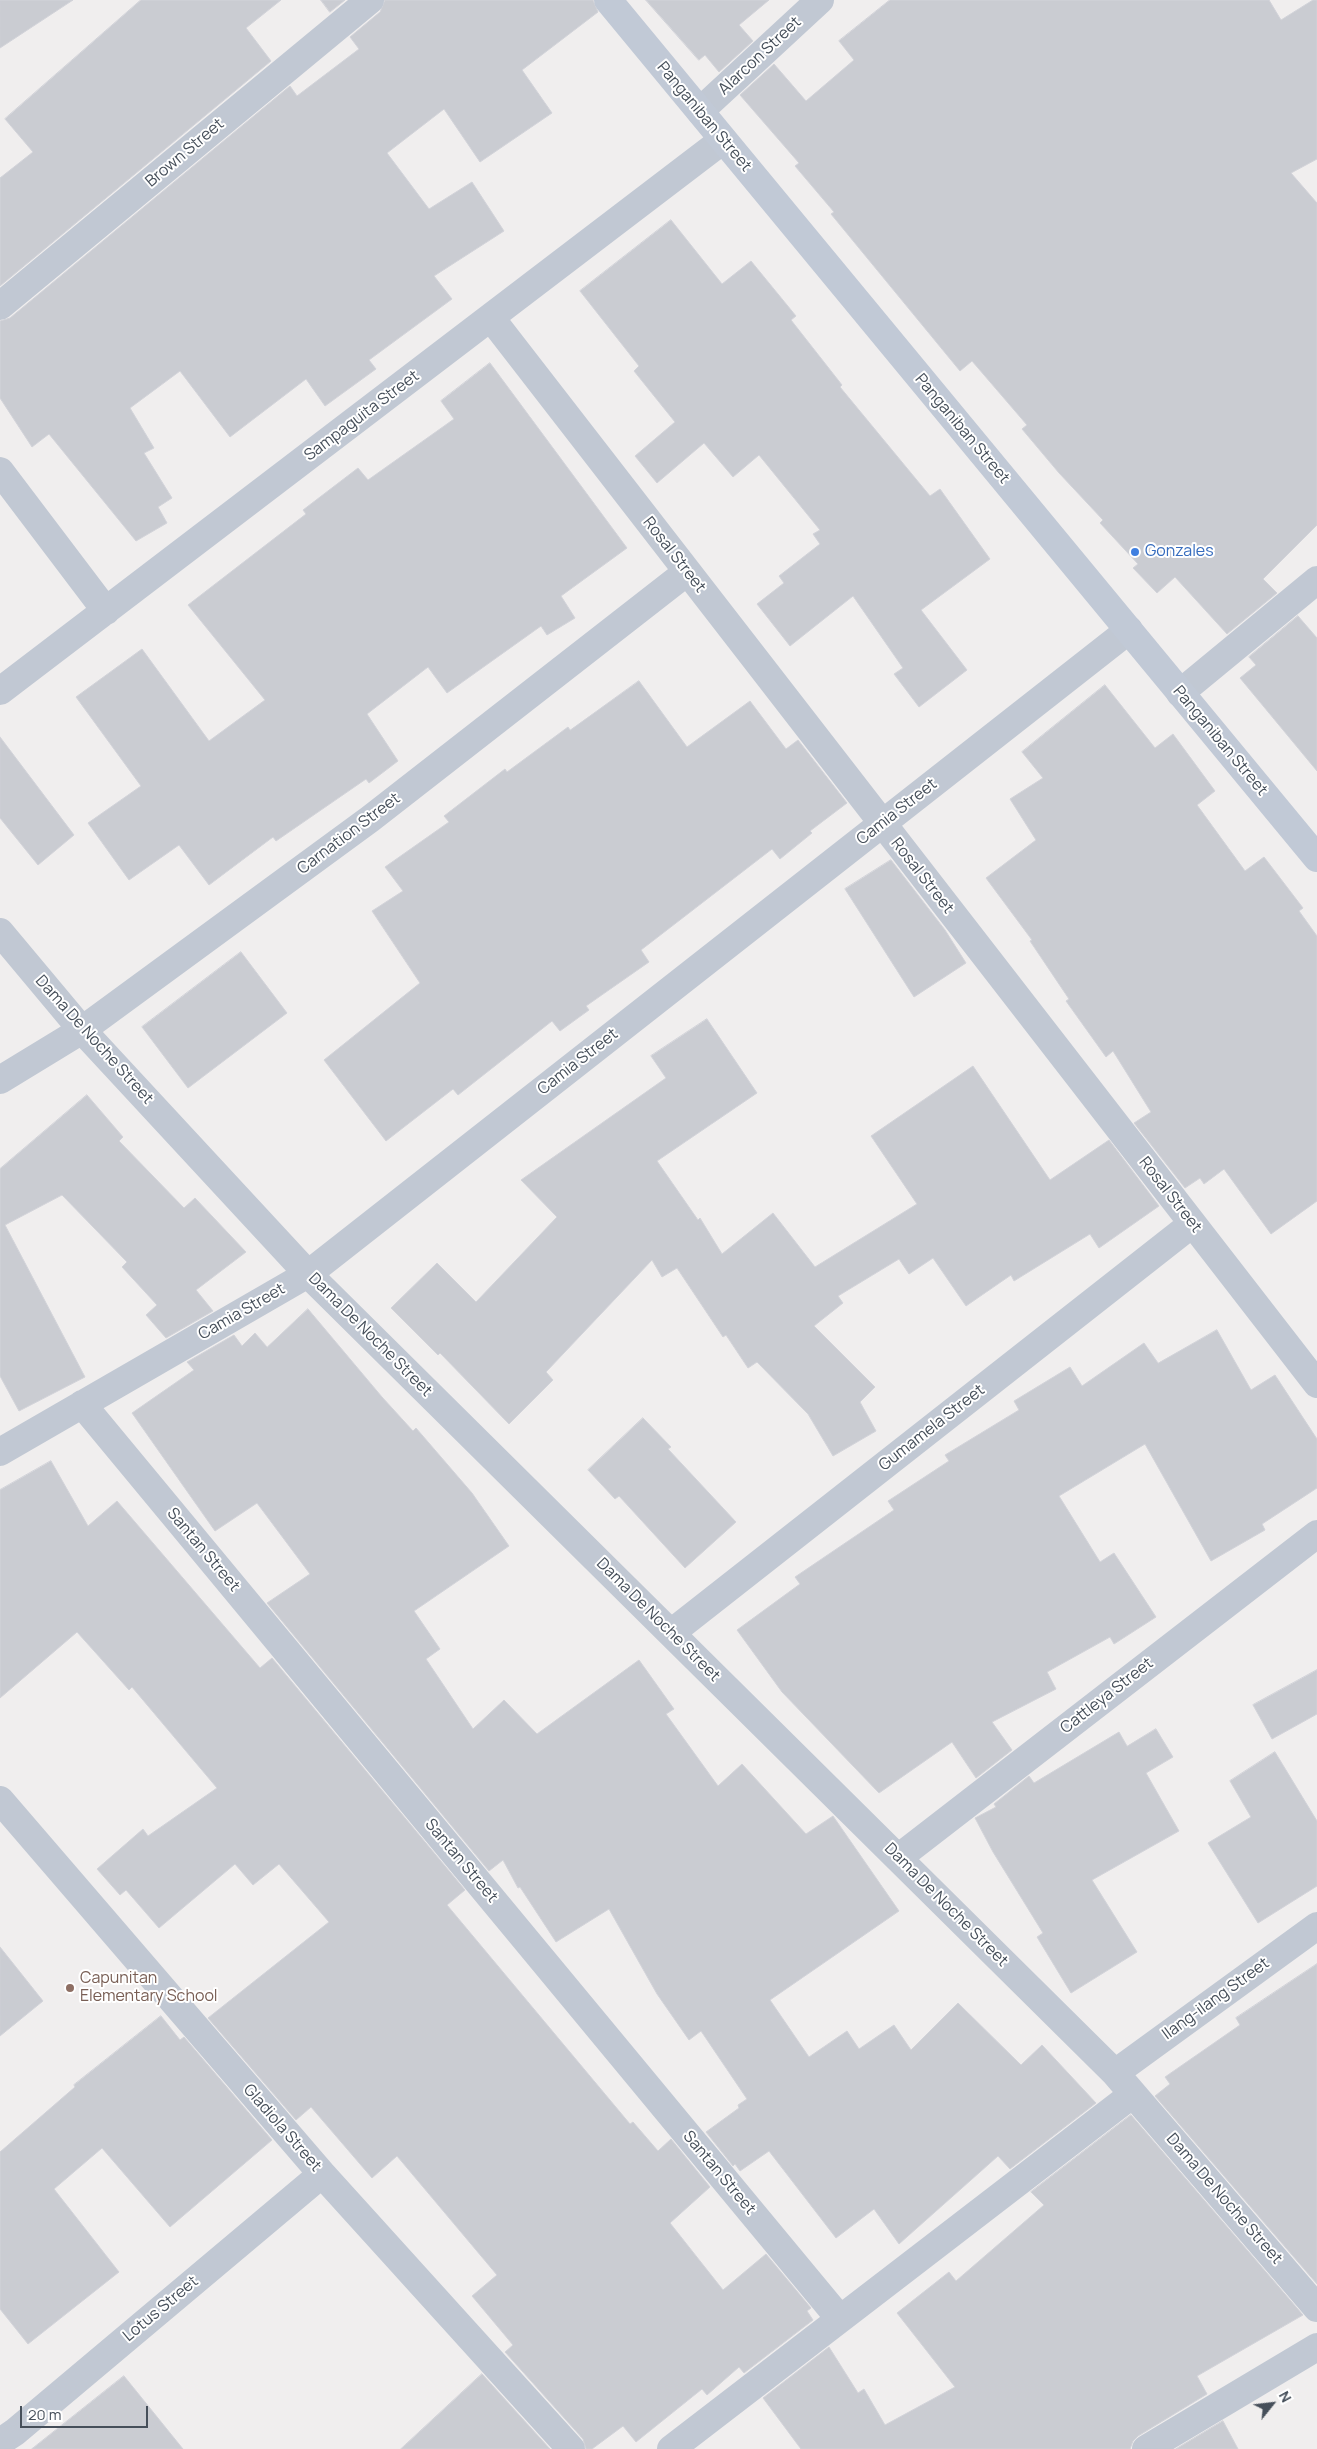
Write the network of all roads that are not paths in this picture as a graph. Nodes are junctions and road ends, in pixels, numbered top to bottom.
1 (370, 0) edge
2 (608, 0) edge
3 (820, 0) edge
4 (700, 111) junction
5 (723, 140) junction
6 (0, 306) edge
7 (491, 318) junction
8 (0, 471) edge
9 (687, 572) junction
10 (1317, 580) edge
11 (106, 611) junction
12 (1129, 630) junction
13 (0, 692) edge
14 (1180, 693) junction
15 (881, 824) junction
16 (1317, 858) edge
17 (0, 932) edge
18 (82, 1030) junction
19 (0, 1080) edge
20 (1192, 1224) junction
21 (308, 1274) junction
22 (1317, 1384) edge
23 (82, 1404) junction
24 (0, 1452) edge
25 (1317, 1534) edge
26 (671, 1633) junction
27 (0, 1800) edge
28 (898, 1858) junction
29 (1317, 1926) edge
30 (1115, 2073) junction
31 (1133, 2094) junction
32 (322, 2174) junction
33 (1317, 2308) edge
34 (840, 2318) junction
35 (1317, 2347) edge
36 (0, 2442) edge
37 (572, 2449) edge
38 (670, 2449) edge
39 (1146, 2449) edge

1 - 6 street, Brown Street
2 - 4 street, Panganiban Street
3 - 4 street, Alarcon Street
4 - 5 street, Panganiban Street
5 - 7 street, Sampaguita Street
5 - 12 street, Panganiban Street
7 - 9 street, Rosal Street
7 - 11 street, Sampaguita Street
8 - 11 street
9 - 15 street, Rosal Street
9 - 18 street, Carnation Street
10 - 14 street
11 - 13 street, Sampaguita Street
12 - 14 street, Panganiban Street
12 - 15 street, Camia Street
14 - 16 street, Panganiban Street
15 - 20 street, Rosal Street
15 - 21 street, Camia Street
17 - 18 street, Dama De Noche Street
18 - 19 street, Carnation Street
18 - 21 street, Dama De Noche Street
20 - 22 street, Rosal Street
20 - 26 street, Gumamela Street
21 - 23 street, Camia Street
21 - 26 street, Dama De Noche Street
23 - 24 street, Camia Street
23 - 34 street, Santan Street
25 - 28 street, Cattleya Street
26 - 28 street, Dama De Noche Street
27 - 32 street, Gladiola Street
28 - 30 street, Dama De Noche Street
29 - 30 street, Ilang-ilang Street
30 - 31 street, Dama De Noche Street
31 - 33 street, Dama De Noche Street
31 - 34 street
32 - 36 street, Lotus Street
32 - 37 street, Gladiola Street
34 - 38 street
35 - 39 street

